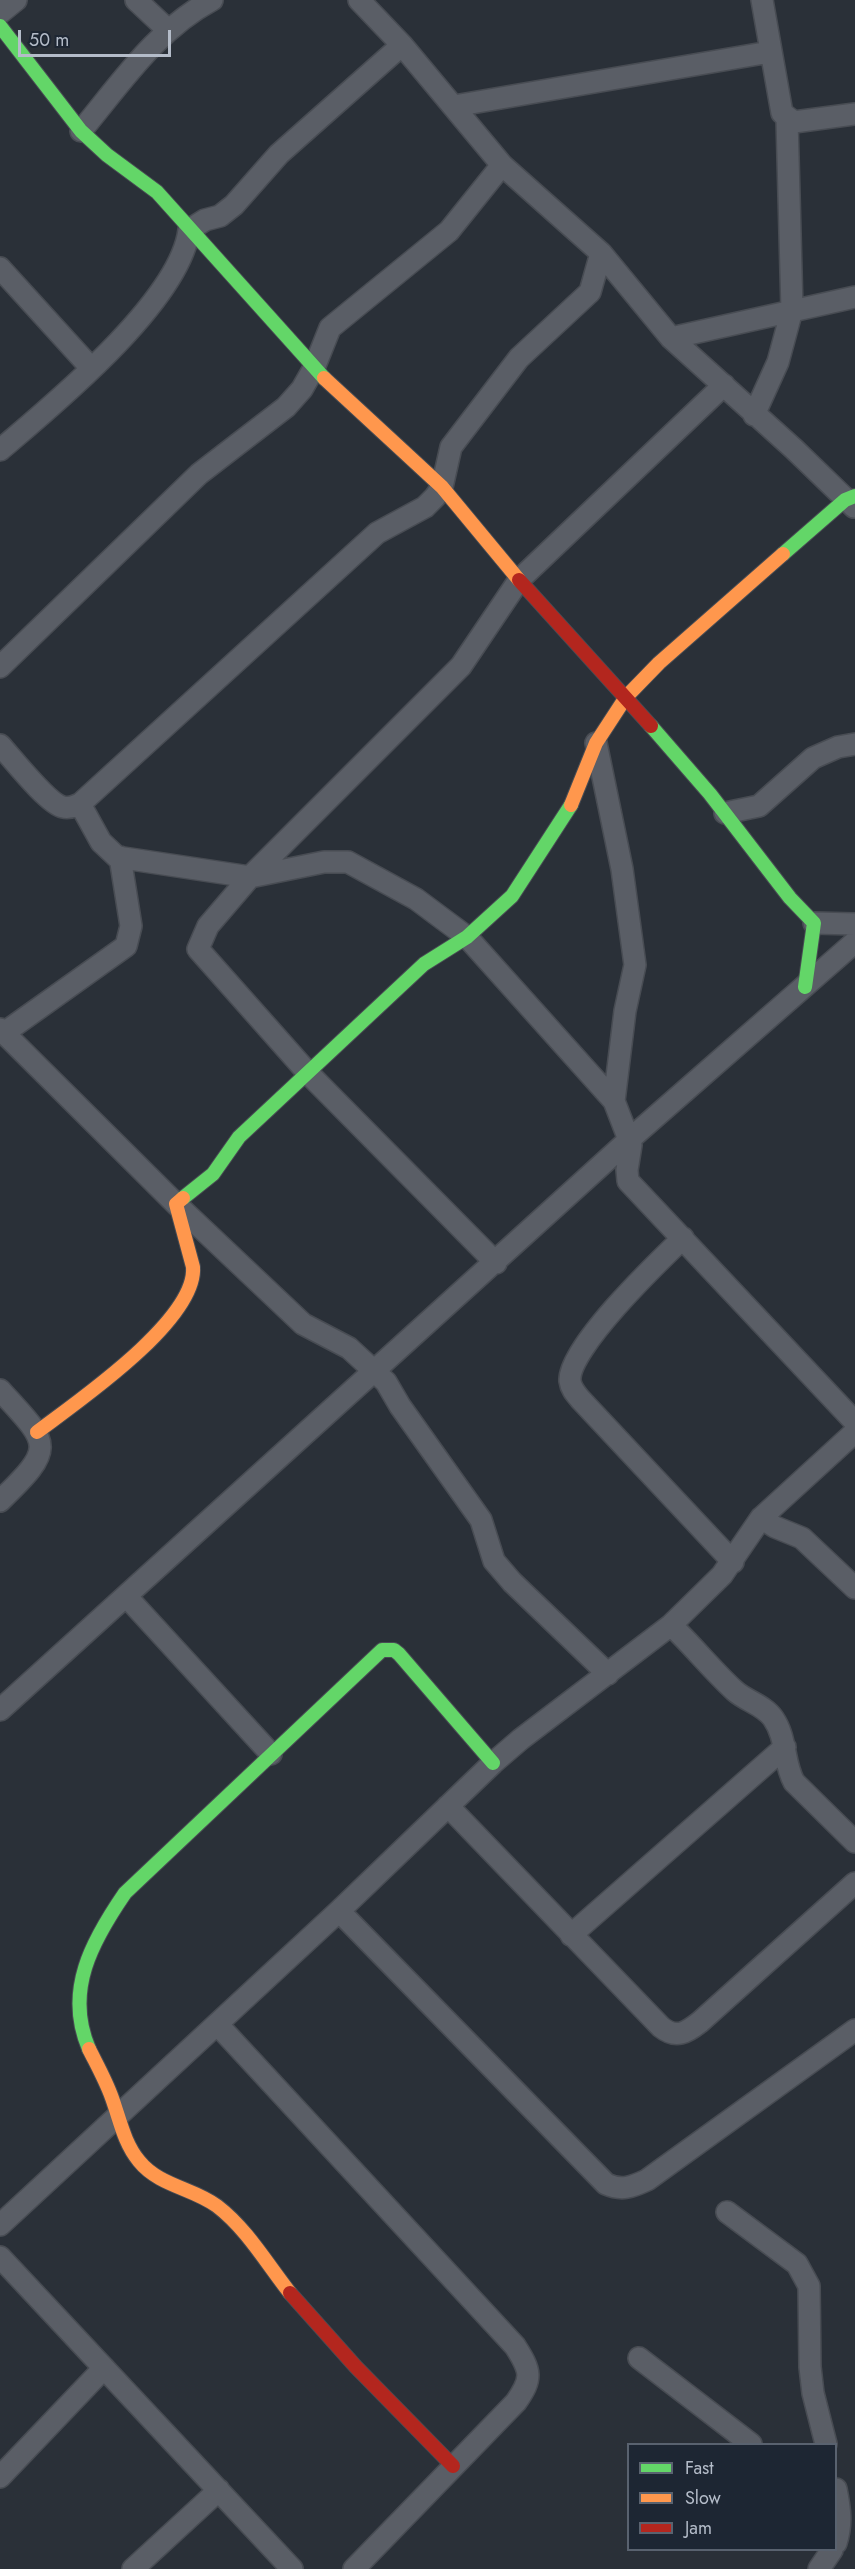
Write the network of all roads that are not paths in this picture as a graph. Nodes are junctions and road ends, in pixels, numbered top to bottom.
1 (16, 0) edge
2 (136, 0) edge
3 (212, 0) edge
4 (359, 0) edge
5 (762, 0) edge
6 (0, 13) edge
7 (0, 26) edge
8 (168, 30) junction
9 (402, 45) junction
10 (770, 52) junction
11 (454, 106) junction
12 (855, 114) edge
13 (787, 119) junction
14 (81, 131) junction
15 (502, 165) junction
16 (189, 230) junction
17 (601, 253) junction
18 (0, 268) edge
19 (855, 297) edge
20 (792, 310) junction
21 (671, 338) junction
22 (91, 368) junction
23 (314, 368) junction
24 (724, 385) junction
25 (754, 414) junction
26 (0, 450) edge
27 (442, 487) junction
28 (852, 501) edge
29 (519, 580) junction
30 (0, 667) edge
31 (626, 697) junction
32 (596, 743) junction
33 (855, 744) edge
34 (0, 745) edge
35 (80, 804) junction
36 (725, 813) junction
37 (120, 857) junction
38 (250, 877) junction
39 (814, 923) junction
40 (855, 924) edge
41 (467, 936) junction
42 (855, 942) edge
43 (805, 987) junction
44 (2, 1031) edge
45 (308, 1073) junction
46 (614, 1101) junction
47 (630, 1139) junction
48 (176, 1204) junction
49 (683, 1238) junction
50 (495, 1263) junction
51 (375, 1372) junction
52 (0, 1390) edge
53 (855, 1422) edge
54 (37, 1432) junction
55 (855, 1432) edge
56 (0, 1501) edge
57 (761, 1518) junction
58 (733, 1562) junction
59 (855, 1588) edge
60 (126, 1596) junction
61 (671, 1624) junction
62 (608, 1674) junction
63 (0, 1710) edge
64 (785, 1746) junction
65 (271, 1754) junction
66 (493, 1763) junction
67 (448, 1806) junction
68 (855, 1842) edge
69 (855, 1883) edge
70 (339, 1911) junction
71 (571, 1935) junction
72 (217, 2024) junction
73 (855, 2030) edge
74 (117, 2116) junction
75 (727, 2212) dead end
76 (0, 2225) edge
77 (0, 2258) edge
78 (639, 2358) dead end
79 (104, 2368) junction
80 (748, 2443) edge
81 (826, 2443) edge
82 (453, 2466) junction
83 (0, 2477) edge
84 (219, 2490) junction
85 (838, 2513) edge
86 (837, 2540) edge
87 (831, 2551) edge
88 (133, 2569) edge
89 (292, 2569) edge
90 (354, 2569) edge
91 (819, 2569) edge

1 - 6 street
2 - 8 street
3 - 8 street
4 - 9 street
5 - 10 street
7 - 14 street
8 - 14 street
9 - 11 street
9 - 16 street
10 - 11 street
10 - 13 street
11 - 15 street
12 - 13 street
13 - 20 street
14 - 16 street
15 - 17 street
15 - 23 street
16 - 22 street
16 - 23 street
17 - 21 street
17 - 27 street
18 - 22 street
19 - 20 street
20 - 21 street
20 - 25 street
21 - 24 street
22 - 26 street
23 - 27 street
23 - 30 street
24 - 25 street
24 - 29 street
25 - 28 street
27 - 29 street
27 - 35 street
28 - 31 street
29 - 31 street
29 - 38 street
31 - 32 street
31 - 36 street
32 - 41 street
32 - 46 street
33 - 36 street
34 - 35 street
35 - 37 street
36 - 39 street
37 - 38 street
37 - 44 street
38 - 41 street
38 - 45 street
39 - 40 street
39 - 43 street
41 - 45 street
41 - 46 street
42 - 43 street
43 - 47 street
44 - 48 street
45 - 48 street
45 - 50 street
46 - 47 street
47 - 49 street
47 - 50 street
48 - 51 street
48 - 54 street
49 - 53 street
49 - 58 street
50 - 51 street
51 - 60 street
51 - 62 street
52 - 54 street
54 - 56 street
55 - 57 street
57 - 58 street
57 - 59 street
58 - 61 street
60 - 63 street
60 - 65 street
61 - 62 street
61 - 64 street
62 - 66 street
64 - 68 street
64 - 71 street
65 - 66 street
65 - 74 street
66 - 67 street
67 - 70 street
67 - 71 street
69 - 71 street
70 - 72 street
70 - 73 street
72 - 74 street
72 - 82 street
74 - 76 street
74 - 82 street
75 - 81 street
77 - 79 street
78 - 80 street
79 - 83 street
79 - 84 street
82 - 90 street
84 - 88 street
84 - 89 street
85 - 86 street
87 - 91 street

